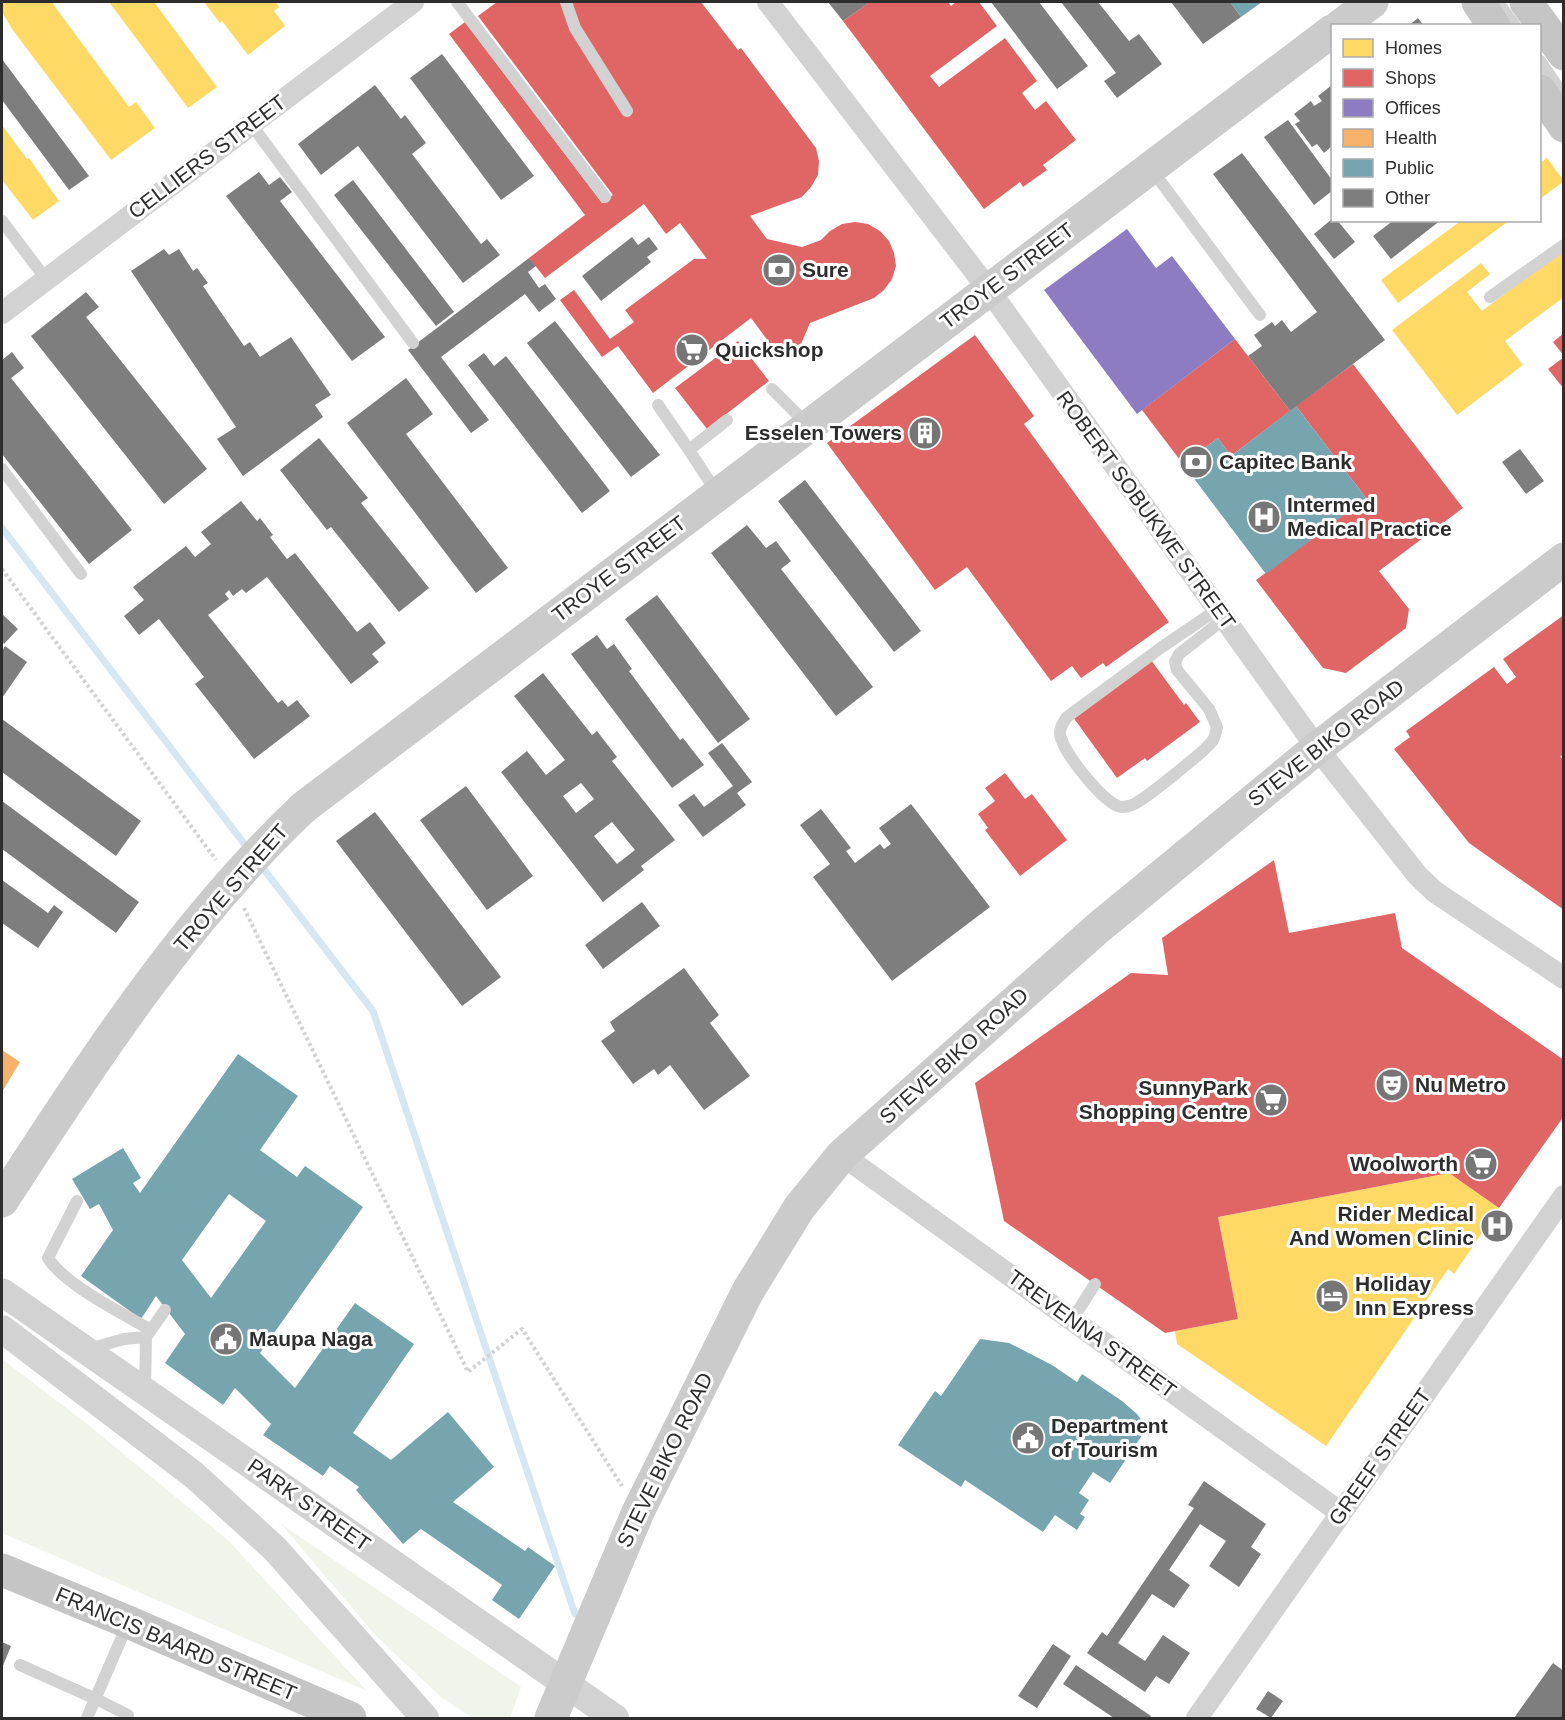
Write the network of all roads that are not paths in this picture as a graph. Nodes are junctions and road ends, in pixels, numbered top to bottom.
1 (413, 2) edge
2 (458, 2) edge
3 (566, 2) edge
4 (768, 2) edge
5 (1372, 2) edge
6 (1478, 2) edge
7 (1498, 2) edge
8 (1526, 2) edge
9 (1343, 24) edge
10 (1493, 24) edge
11 (1514, 24) edge
12 (1331, 32) edge
13 (1563, 54) edge
14 (1541, 64) edge
15 (1541, 94) edge
16 (1563, 96) edge
17 (627, 111) dead end
18 (251, 124) junction
19 (1563, 126) edge
20 (1151, 168) junction
21 (605, 197) dead end
22 (2, 221) edge
23 (1563, 245) edge
24 (46, 279) junction
25 (989, 290) junction
26 (1490, 297) dead end
27 (2, 313) edge
28 (1260, 315) dead end
29 (413, 343) dead end
30 (772, 388) dead end
31 (658, 405) dead end
32 (727, 420) dead end
33 (808, 426) junction
34 (689, 450) junction
35 (2, 469) edge
36 (718, 494) junction
37 (1563, 559) edge
38 (81, 574) dead end
39 (1221, 614) junction
40 (1317, 748) junction
41 (1563, 978) edge
42 (842, 1155) junction
43 (1563, 1196) edge
44 (2, 1201) edge
45 (77, 1201) dead end
46 (1095, 1284) dead end
47 (2, 1292) edge
48 (165, 1310) dead end
49 (1072, 1320) junction
50 (2, 1329) edge
51 (149, 1334) junction
52 (85, 1350) junction
53 (145, 1392) junction
54 (1341, 1513) junction
55 (2, 1570) edge
56 (128, 1622) junction
57 (20, 1665) dead end
58 (566, 1684) junction
59 (96, 1699) junction
60 (128, 1715) dead end
61 (87, 1719) edge
62 (350, 1719) edge
63 (425, 1719) edge
64 (551, 1719) edge
65 (615, 1719) edge
66 (1197, 1719) edge

1 - 18 street, CELLIERS STREET
2 - 21 lane
3 - 17 lane
4 - 25 street, ROBERT SOBUKWE STREET
5 - 9 main road
6 - 10 main road
7 - 11 lane
8 - 13 main road
12 - 20 main road, TROYE STREET
14 - 16 lane
15 - 19 main road
18 - 24 street, CELLIERS STREET
18 - 29 lane
20 - 25 main road, TROYE STREET
20 - 28 lane
22 - 24 lane
23 - 26 lane
24 - 27 street, CELLIERS STREET
25 - 33 main road, TROYE STREET
25 - 39 street, ROBERT SOBUKWE STREET
30 - 33 lane
31 - 34 lane
32 - 34 lane
33 - 36 main road, TROYE STREET
34 - 36 lane
35 - 38 lane
36 - 44 main road, TROYE STREET
37 - 40 main road, STEVE BIKO ROAD
39 - 39 lane
39 - 40 street, ROBERT SOBUKWE STREET
40 - 41 street, ROBERT SOBUKWE STREET
40 - 42 main road, STEVE BIKO ROAD
42 - 49 street, TREVENNA STREET
42 - 58 main road, STEVE BIKO ROAD
43 - 54 street, GREEF STREET
45 - 51 lane
46 - 49 lane
47 - 52 street, PARK STREET
48 - 51 lane
49 - 54 street, TREVENNA STREET
50 - 63 street
51 - 52 lane
51 - 53 lane
52 - 53 street, PARK STREET
53 - 58 street, PARK STREET
54 - 66 street, GREEF STREET
55 - 56 main road, FRANCIS BAARD STREET
56 - 59 lane
56 - 62 main road, FRANCIS BAARD STREET
57 - 59 lane
58 - 64 main road, STEVE BIKO ROAD
58 - 65 street, PARK STREET
59 - 60 lane
59 - 61 lane

